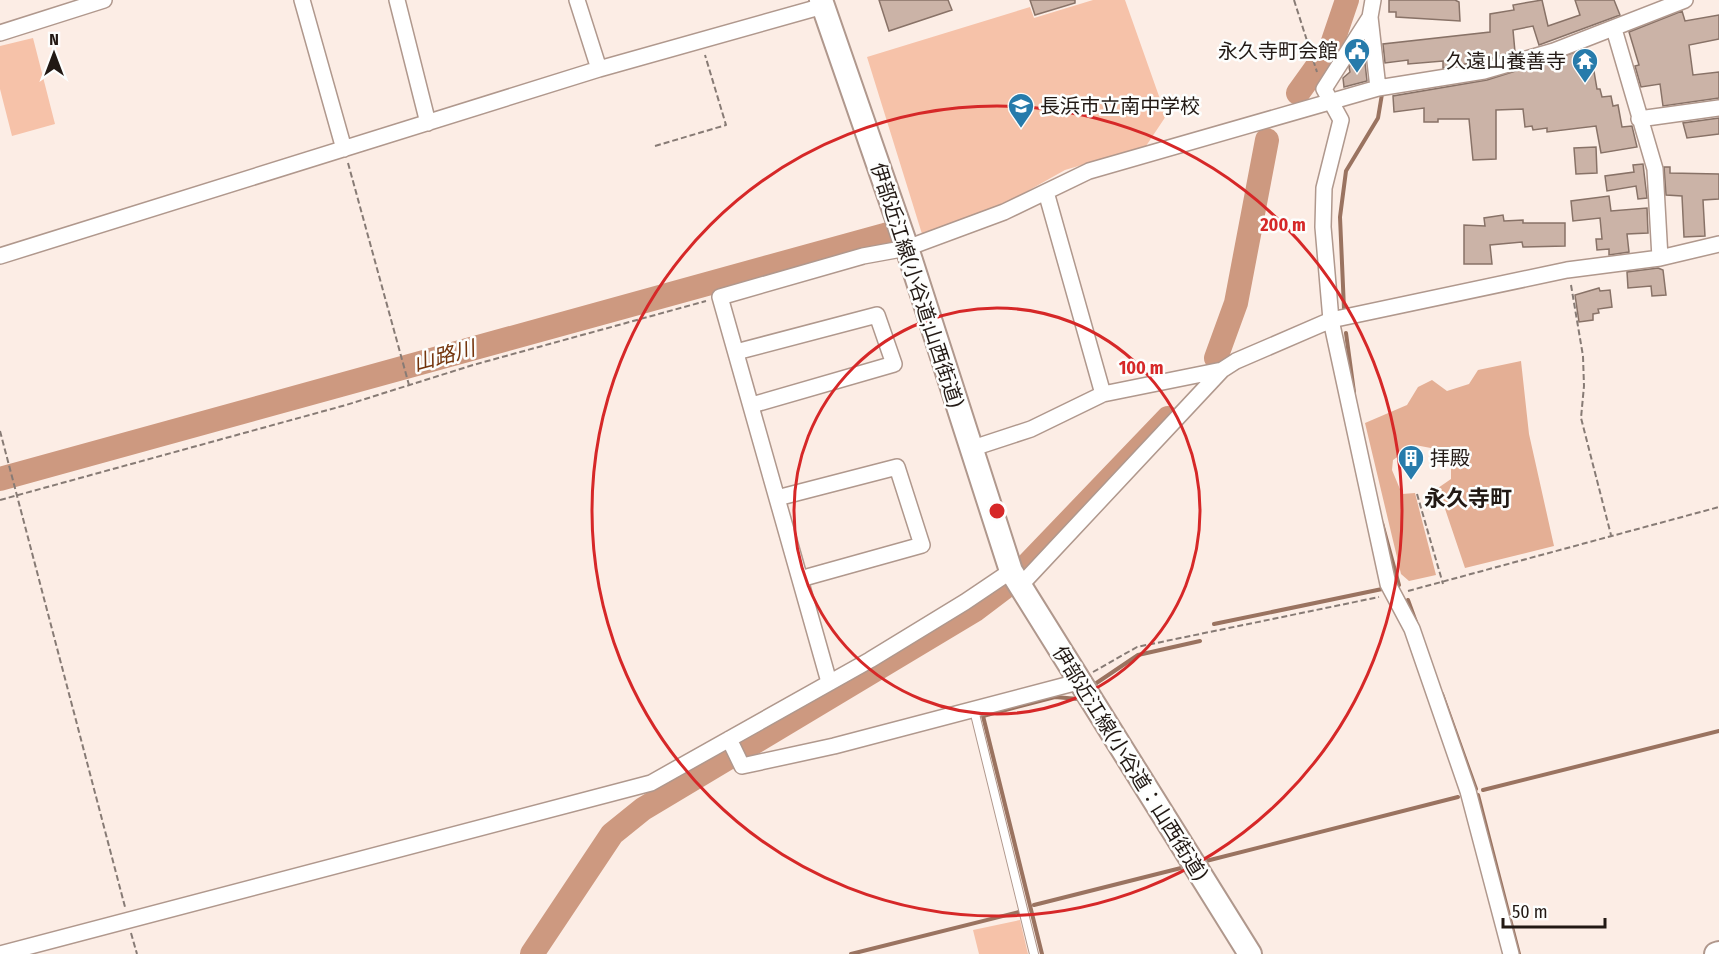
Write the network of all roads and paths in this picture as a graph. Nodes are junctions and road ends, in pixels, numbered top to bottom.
1 (104, 0) edge
2 (302, 0) edge
3 (397, 0) edge
4 (577, 0) edge
5 (1294, 0) edge
6 (1373, 0) edge
7 (1684, 0) edge
8 (822, 3) edge
9 (1370, 17) junction
10 (1614, 29) junction
11 (0, 33) edge
12 (701, 40) junction
13 (1311, 57) dead end
14 (599, 69) junction
15 (1378, 88) junction
16 (1333, 102) junction
17 (1719, 108) edge
18 (1639, 119) junction
19 (428, 123) junction
20 (655, 146) dead end
21 (344, 149) junction
22 (1046, 192) junction
23 (1719, 244) edge
24 (907, 248) junction
25 (0, 256) edge
26 (1660, 258) junction
27 (1569, 270) junction
28 (720, 297) junction
29 (1331, 320) junction
30 (736, 352) junction
31 (1222, 370) junction
32 (409, 385) junction
33 (1103, 394) junction
34 (752, 405) junction
35 (0, 431) edge
36 (969, 449) junction
37 (1418, 494) dead end
38 (16, 496) junction
39 (777, 498) junction
40 (0, 500) edge
41 (1611, 536) dead end
42 (800, 579) junction
43 (1016, 581) junction
44 (1443, 584) dead end
45 (829, 682) junction
46 (1083, 690) junction
47 (975, 710) junction
48 (729, 739) junction
49 (128, 920) junction
50 (0, 954) edge
51 (137, 954) edge
52 (1034, 954) edge
53 (1250, 954) edge
54 (1511, 954) edge

1 - 11 street
2 - 21 street
3 - 19 street
4 - 14 street
5 - 13 path
6 - 9 street
7 - 10 street
8 - 12 street
8 - 24 main road, 伊部近江線(小谷道;山西街道)
9 - 15 street
9 - 16 street
10 - 15 street
10 - 18 street
12 - 14 street
12 - 20 path
14 - 19 street
15 - 16 street
16 - 22 street
16 - 29 street
17 - 18 street
18 - 26 street
19 - 21 street
21 - 25 street
21 - 32 path
22 - 24 street
22 - 33 street
23 - 26 street
24 - 28 street
24 - 36 main road, 伊部近江線(小谷道;山西街道)
26 - 27 street
27 - 29 street
27 - 41 path
28 - 30 street
28 - 32 path
29 - 31 street
29 - 54 street
30 - 34 street
30 - 34 street
31 - 33 street
31 - 43 street
32 - 38 path
33 - 36 street
34 - 39 street
35 - 38 path
36 - 43 main road, 伊部近江線(小谷道;山西街道)
37 - 44 path
38 - 40 path
38 - 49 path
39 - 42 street
39 - 42 street
42 - 45 street
43 - 45 street
43 - 46 main road, 伊部近江線(小谷道：山西街道)
45 - 48 street
46 - 47 street
46 - 53 main road, 伊部近江線(小谷道：山西街道)
47 - 48 street
47 - 52 lane
48 - 49 street
49 - 50 street
49 - 51 path

